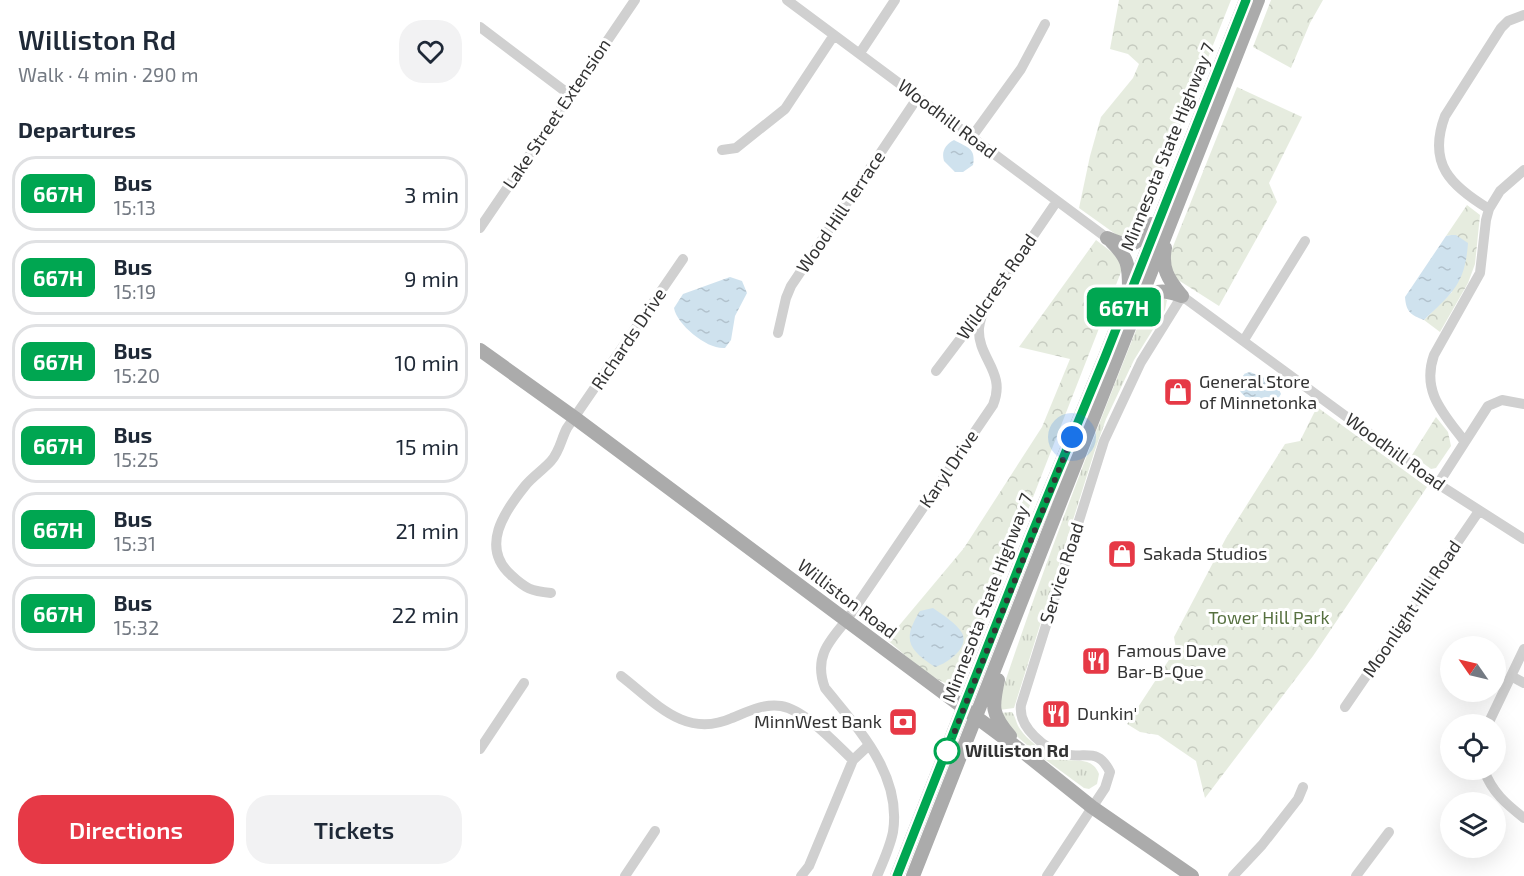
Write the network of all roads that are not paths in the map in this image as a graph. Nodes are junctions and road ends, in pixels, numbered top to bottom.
1 (635, 0) edge
2 (786, 0) edge
3 (895, 0) edge
4 (1246, 0) edge
5 (1258, 0) edge
6 (1524, 15) edge
7 (1045, 24) dead end
8 (480, 27) edge
9 (834, 36) junction
10 (860, 53) junction
11 (570, 95) junction
12 (918, 98) junction
13 (971, 138) junction
14 (722, 150) dead end
15 (1524, 170) edge
16 (1057, 201) junction
17 (1489, 209) junction
18 (1164, 222) junction
19 (480, 228) edge
20 (1107, 238) junction
21 (1305, 241) dead end
22 (683, 259) dead end
23 (1129, 293) junction
24 (1182, 296) junction
25 (986, 305) junction
26 (778, 333) dead end
27 (1126, 334) junction
28 (1244, 340) junction
29 (480, 350) edge
30 (936, 371) dead end
31 (1524, 404) edge
32 (575, 418) junction
33 (1465, 442) junction
34 (1438, 484) junction
35 (1479, 511) junction
36 (1524, 539) edge
37 (551, 593) dead end
38 (846, 621) junction
39 (1010, 631) junction
40 (1524, 649) edge
41 (621, 676) dead end
42 (1511, 676) junction
43 (524, 683) dead end
44 (1524, 683) edge
45 (1345, 707) dead end
46 (964, 709) junction
47 (1493, 714) edge
48 (976, 718) junction
49 (869, 745) junction
50 (480, 749) edge
51 (1027, 755) junction
52 (853, 760) junction
53 (1487, 780) edge
54 (1303, 787) dead end
55 (1092, 807) junction
56 (1524, 818) edge
57 (655, 831) dead end
58 (1389, 832) dead end
59 (625, 876) edge
60 (801, 876) edge
61 (877, 876) edge
62 (897, 876) edge
63 (913, 876) edge
64 (1047, 876) edge
65 (1192, 876) edge
66 (1233, 876) edge
67 (1356, 876) edge

1 - 11 street, Lake Street Extension
2 - 9 street, Woodhill Road
3 - 10 street
4 - 18 main road, Minnesota State Highway 7
5 - 18 main road, Minnesota State Highway 7
6 - 17 street
7 - 13 street
8 - 11 street
9 - 10 street, Woodhill Road
9 - 14 street
10 - 12 street, Woodhill Road
11 - 19 street, Lake Street Extension
12 - 13 street, Woodhill Road
12 - 26 street, Wood Hill Terrace
13 - 16 street, Woodhill Road
15 - 17 street
16 - 20 street, Woodhill Road
16 - 25 street, Wildcrest Road
17 - 33 street
18 - 20 main road
18 - 23 main road, Minnesota State Highway 7
18 - 24 main road
18 - 27 main road, Minnesota State Highway 7
20 - 23 main road
21 - 28 street
22 - 32 street, Richards Drive
23 - 46 main road, Minnesota State Highway 7
24 - 27 main road
24 - 28 street, Woodhill Road
24 - 55 street, Service Road
25 - 30 street, Wildcrest Road
25 - 38 street, Karyl Drive
27 - 39 main road, Minnesota State Highway 7
28 - 34 street, Woodhill Road
29 - 32 main road, Williston Road
31 - 33 street
32 - 37 street, Richards Drive
32 - 38 main road, Williston Road
33 - 34 street
34 - 35 street, Woodhill Road
35 - 36 street, Woodhill Road
35 - 45 street, Moonlight Hill Road
38 - 46 main road, Williston Road
38 - 49 street, Karyl Drive
39 - 48 main road, Minnesota State Highway 7
39 - 51 main road
40 - 42 street
41 - 52 street
42 - 44 street
42 - 47 street
43 - 50 street
46 - 48 main road, Williston Road
46 - 62 main road, Minnesota State Highway 7
48 - 51 main road, Williston Road
48 - 63 main road, Minnesota State Highway 7
49 - 52 street
49 - 61 street, Karyl Drive
51 - 55 main road, Williston Road
52 - 60 street
53 - 56 street
54 - 66 street
55 - 64 street, Service Road
55 - 65 main road, Williston Road
57 - 59 street
58 - 67 street

